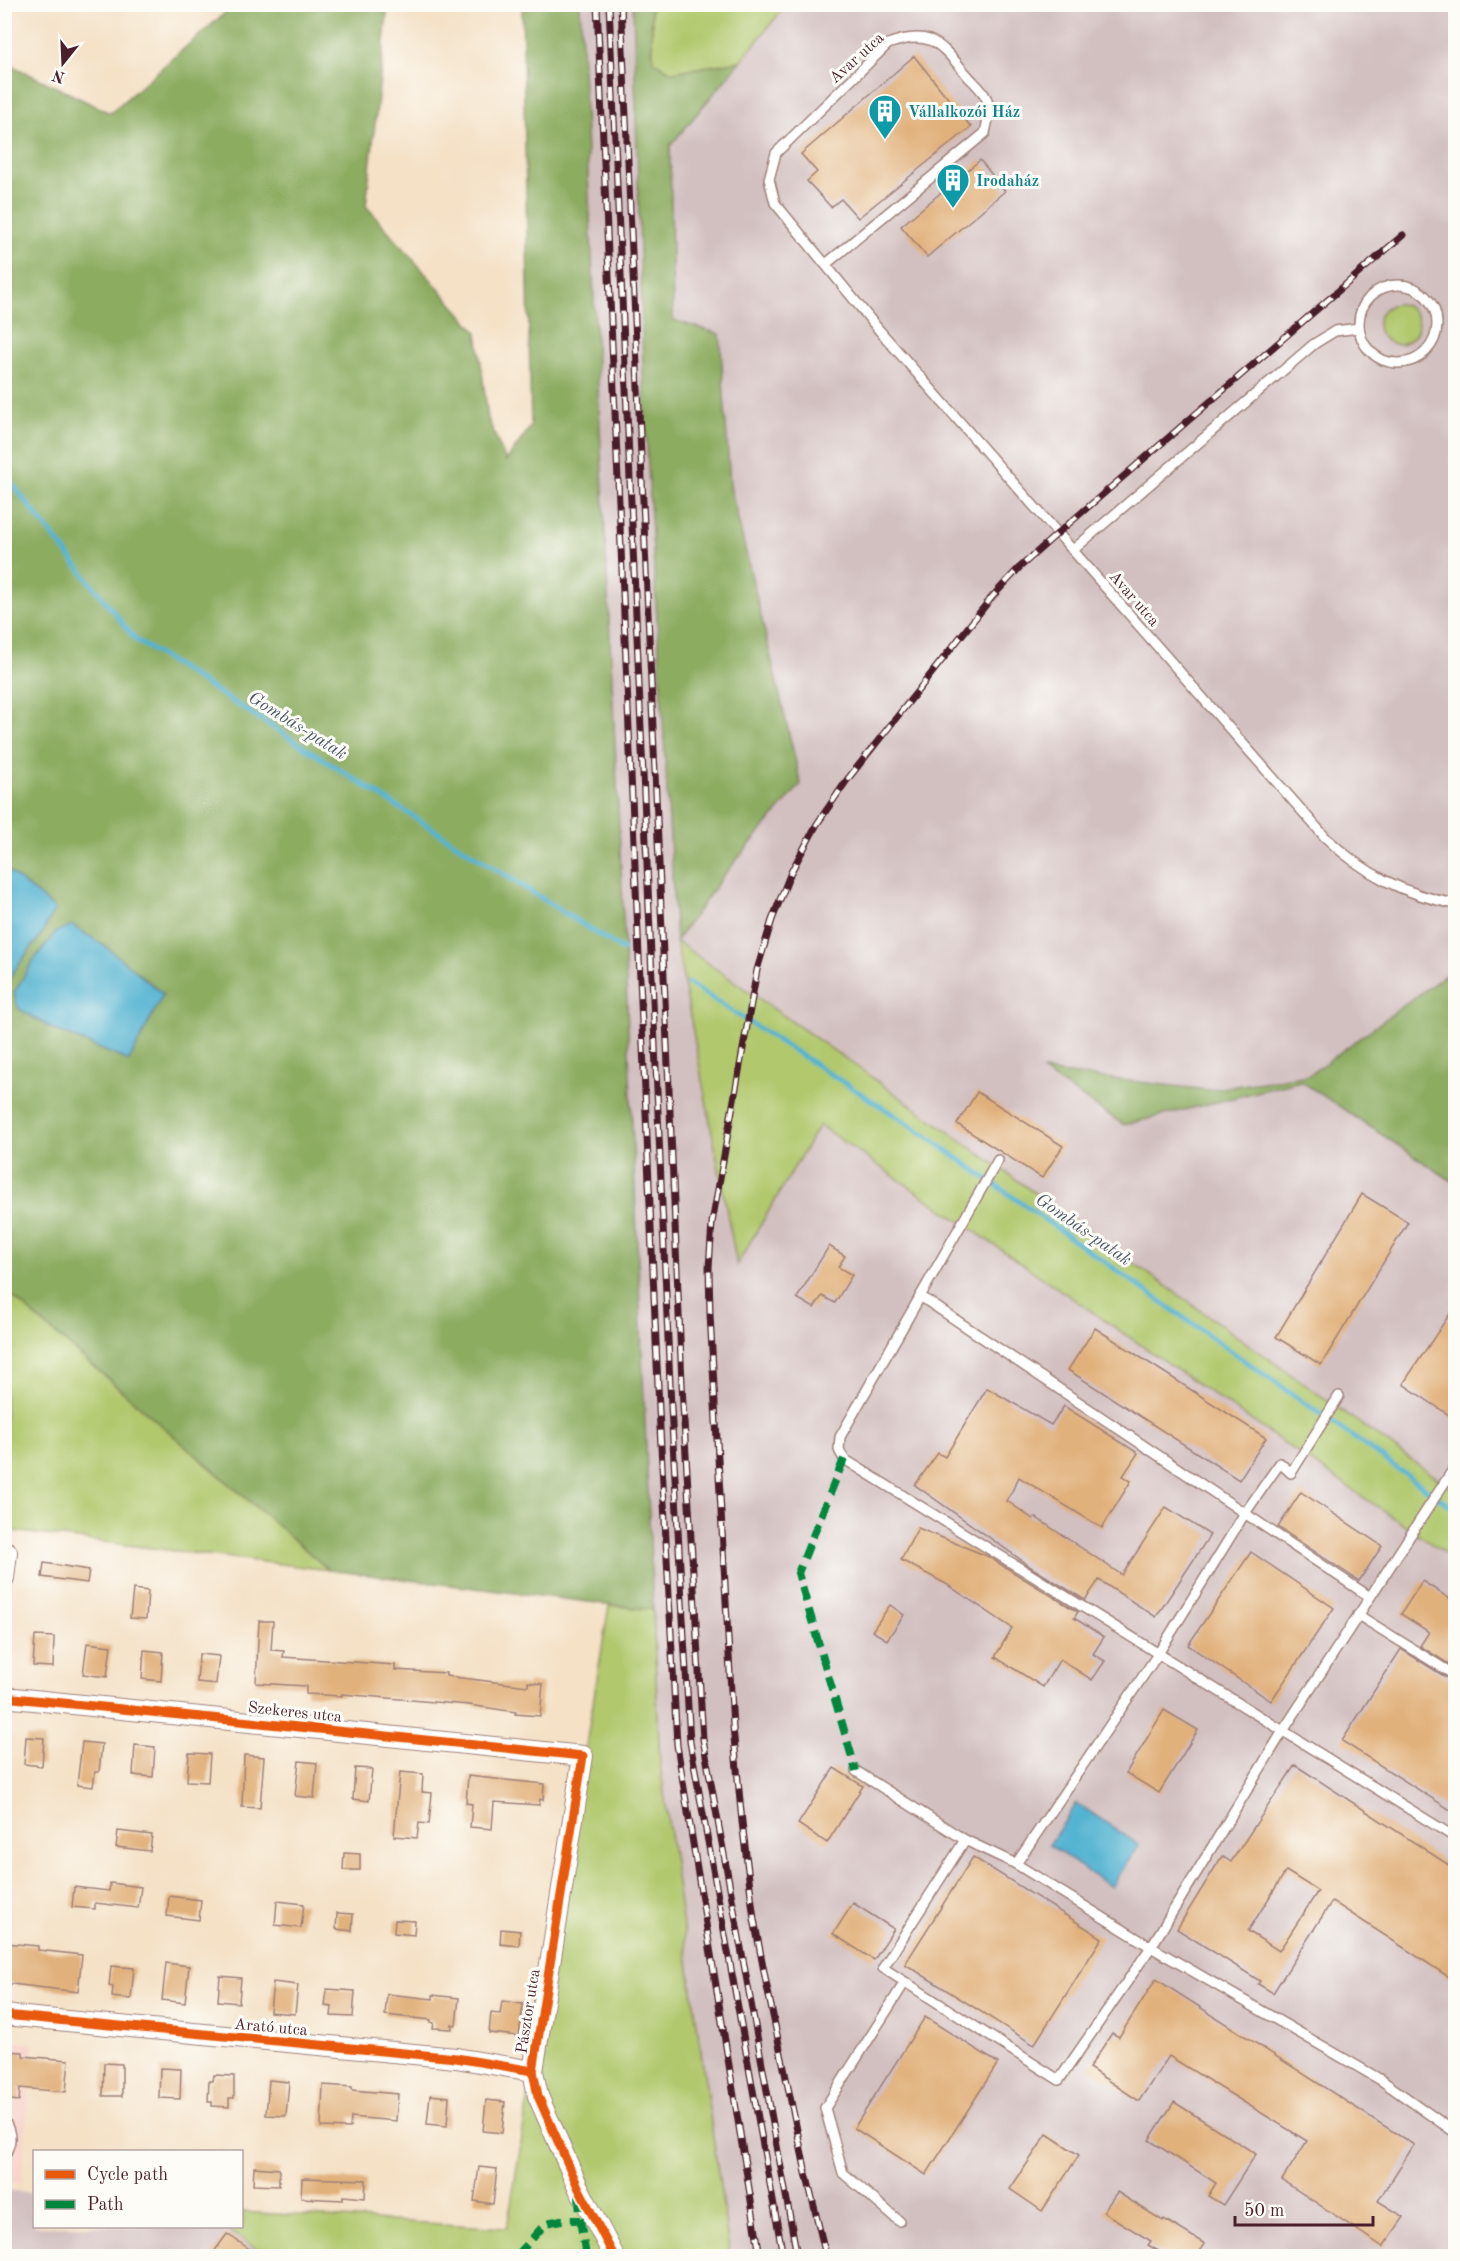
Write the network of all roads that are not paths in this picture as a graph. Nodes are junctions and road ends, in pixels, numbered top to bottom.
1 (826, 264) junction
2 (1359, 328) junction
3 (1073, 550) junction
4 (1455, 904) edge
5 (998, 1160) dead end
6 (920, 1296) junction
7 (1339, 1396) dead end
8 (1455, 1465) edge
9 (1245, 1513) junction
10 (7, 1552) dead end
11 (4, 1578) edge
12 (1370, 1597) junction
13 (1358, 1615) junction
14 (1158, 1654) junction
15 (1455, 1676) edge
16 (4, 1697) edge
17 (1283, 1731) junction
18 (583, 1756) joint
19 (856, 1771) dead end
20 (1455, 1838) edge
21 (966, 1840) junction
22 (1016, 1864) junction
23 (1151, 1947) junction
24 (905, 1982) junction
25 (4, 2015) edge
26 (533, 2071) junction
27 (4, 2120) edge
28 (1455, 2133) edge
29 (4, 2156) edge
30 (899, 2221) dead end
31 (614, 2256) edge

1 - 1 lane, Avar utca
1 - 3 lane, Avar utca
2 - 2 lane
2 - 3 lane
3 - 4 lane, Avar utca
5 - 6 lane
6 - 9 lane
6 - 14 lane
7 - 9 lane
8 - 12 lane
9 - 12 lane
9 - 14 lane
10 - 11 street
12 - 13 lane
13 - 15 lane
13 - 17 lane
14 - 17 lane
14 - 22 lane
16 - 18 street, Szekeres utca
17 - 20 lane
17 - 23 lane
18 - 26 street, Pásztor utca
19 - 21 lane
21 - 22 lane
21 - 24 lane
22 - 23 lane
23 - 24 lane
23 - 28 lane
24 - 30 lane
25 - 26 street, Arató utca
26 - 31 street, Pásztor utca
27 - 29 lane

